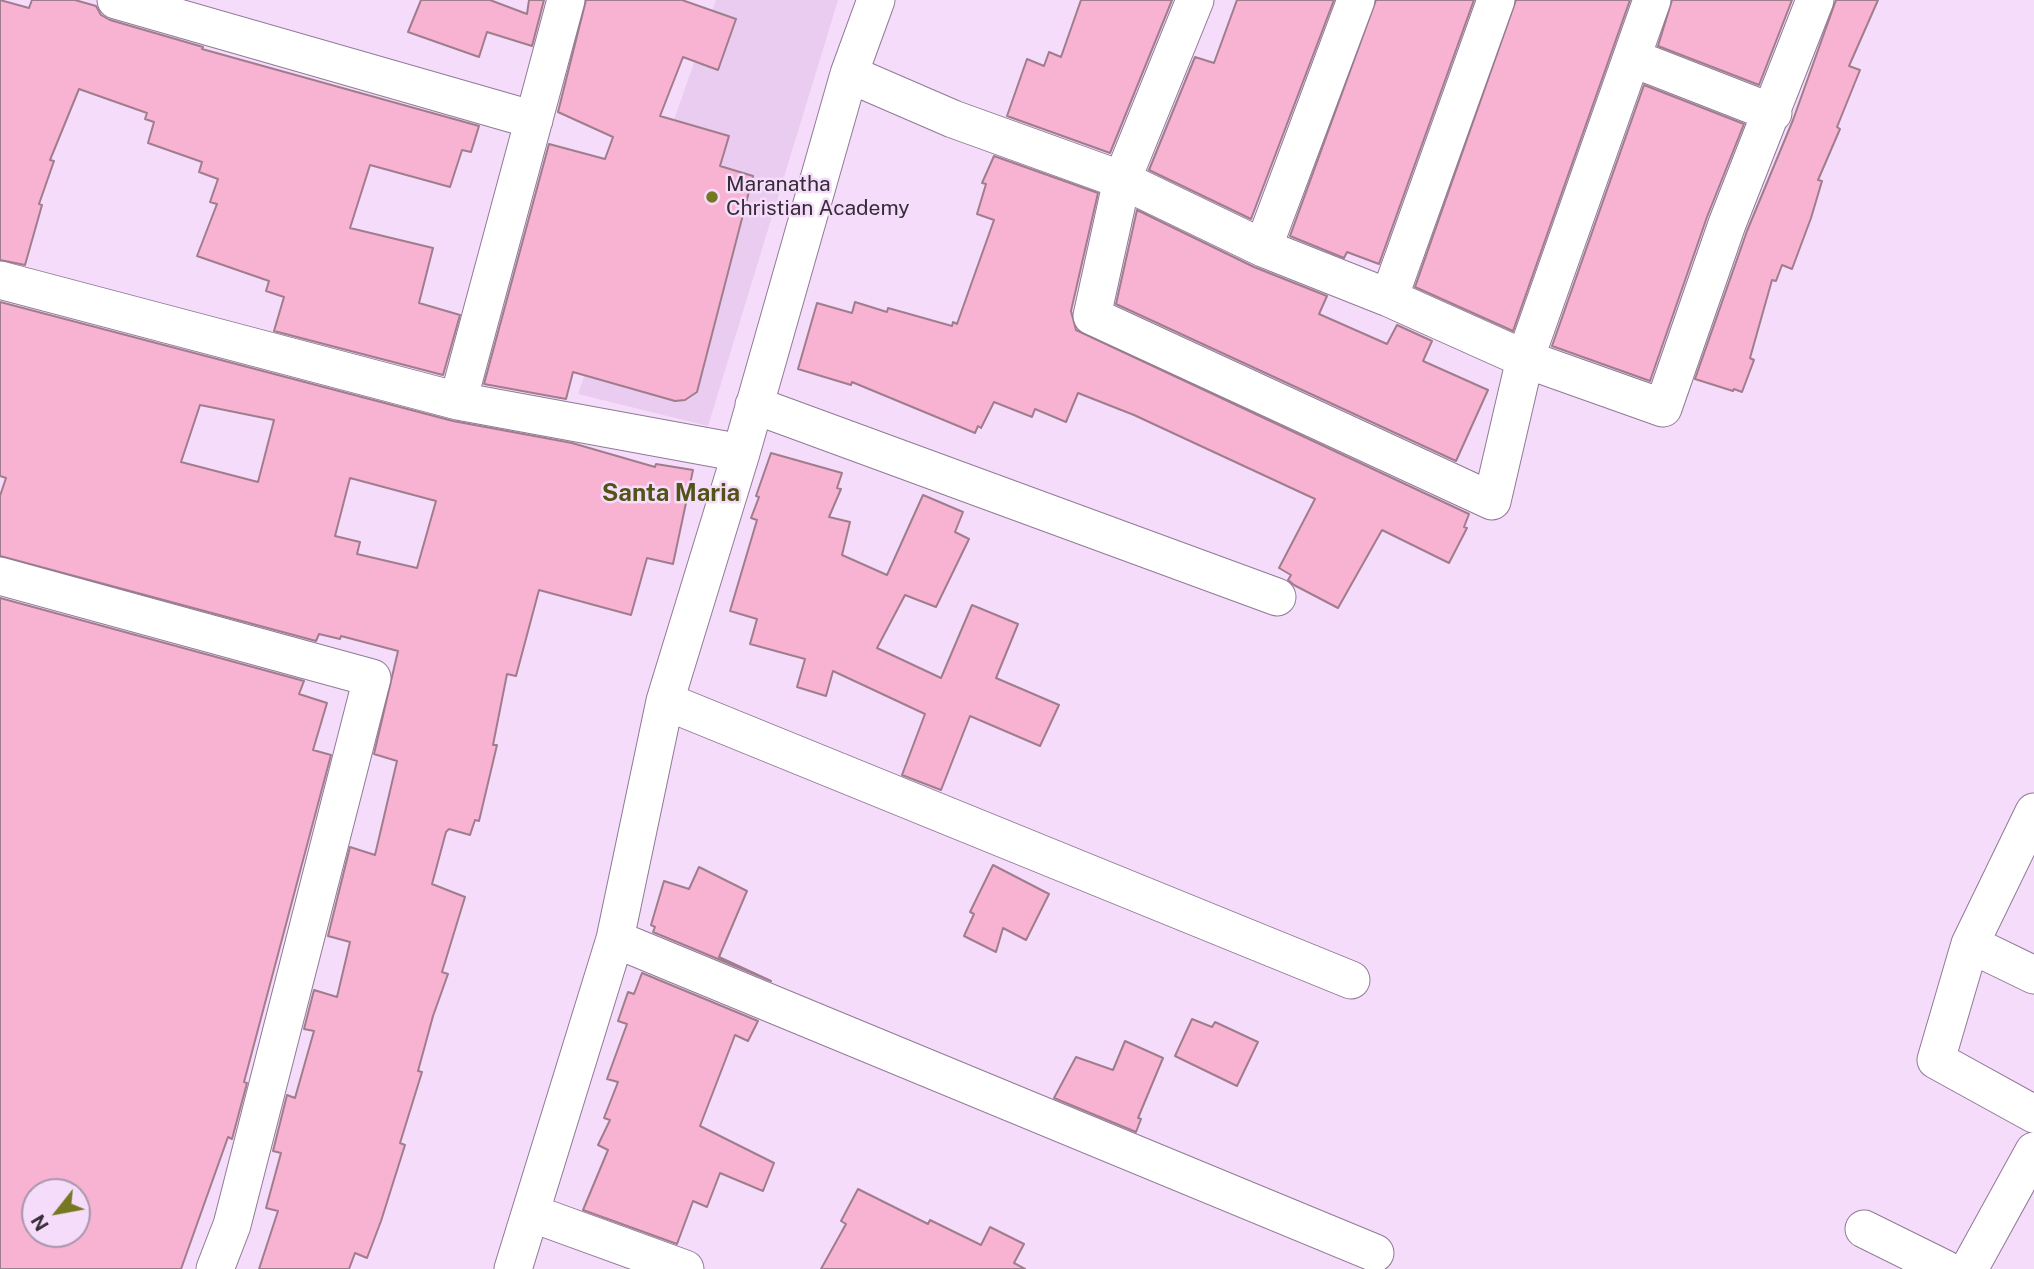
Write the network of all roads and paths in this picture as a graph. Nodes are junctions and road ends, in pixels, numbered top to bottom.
1 (118, 0) edge
2 (566, 0) edge
3 (876, 0) edge
4 (1195, 0) edge
5 (1356, 0) edge
6 (1496, 0) edge
7 (1652, 0) edge
8 (1815, 0) edge
9 (1632, 58) junction
10 (849, 74) junction
11 (1773, 113) junction
12 (534, 120) junction
13 (1122, 180) junction
14 (1263, 248) junction
15 (0, 280) edge
16 (1389, 298) junction
17 (1525, 359) junction
18 (458, 401) junction
19 (754, 405) junction
20 (741, 453) junction
21 (0, 576) edge
22 (1277, 597) dead end
23 (665, 701) junction
24 (2034, 812) edge
25 (615, 939) junction
26 (1970, 944) junction
27 (2034, 975) edge
28 (1351, 980) dead end
29 (2034, 1114) edge
30 (2034, 1151) edge
31 (531, 1213) junction
32 (1864, 1228) dead end
33 (1375, 1253) dead end
34 (215, 1269) edge
35 (513, 1269) edge
36 (685, 1269) edge
37 (1945, 1269) edge
38 (1969, 1269) edge

1 - 12 street
2 - 12 street
3 - 10 street
4 - 13 street
5 - 14 street
6 - 16 street
7 - 9 street
8 - 11 street
9 - 11 street
9 - 17 street
10 - 13 street
10 - 19 street
11 - 17 street
12 - 18 street
13 - 14 street
13 - 17 street
14 - 16 street
15 - 18 street
16 - 17 street
18 - 20 street
19 - 20 street
19 - 22 street
20 - 23 street
21 - 34 street
23 - 25 street
23 - 28 street
24 - 26 street
25 - 31 street
25 - 33 street
26 - 27 street
26 - 29 street
30 - 38 street
31 - 35 street
31 - 36 street
32 - 37 street

